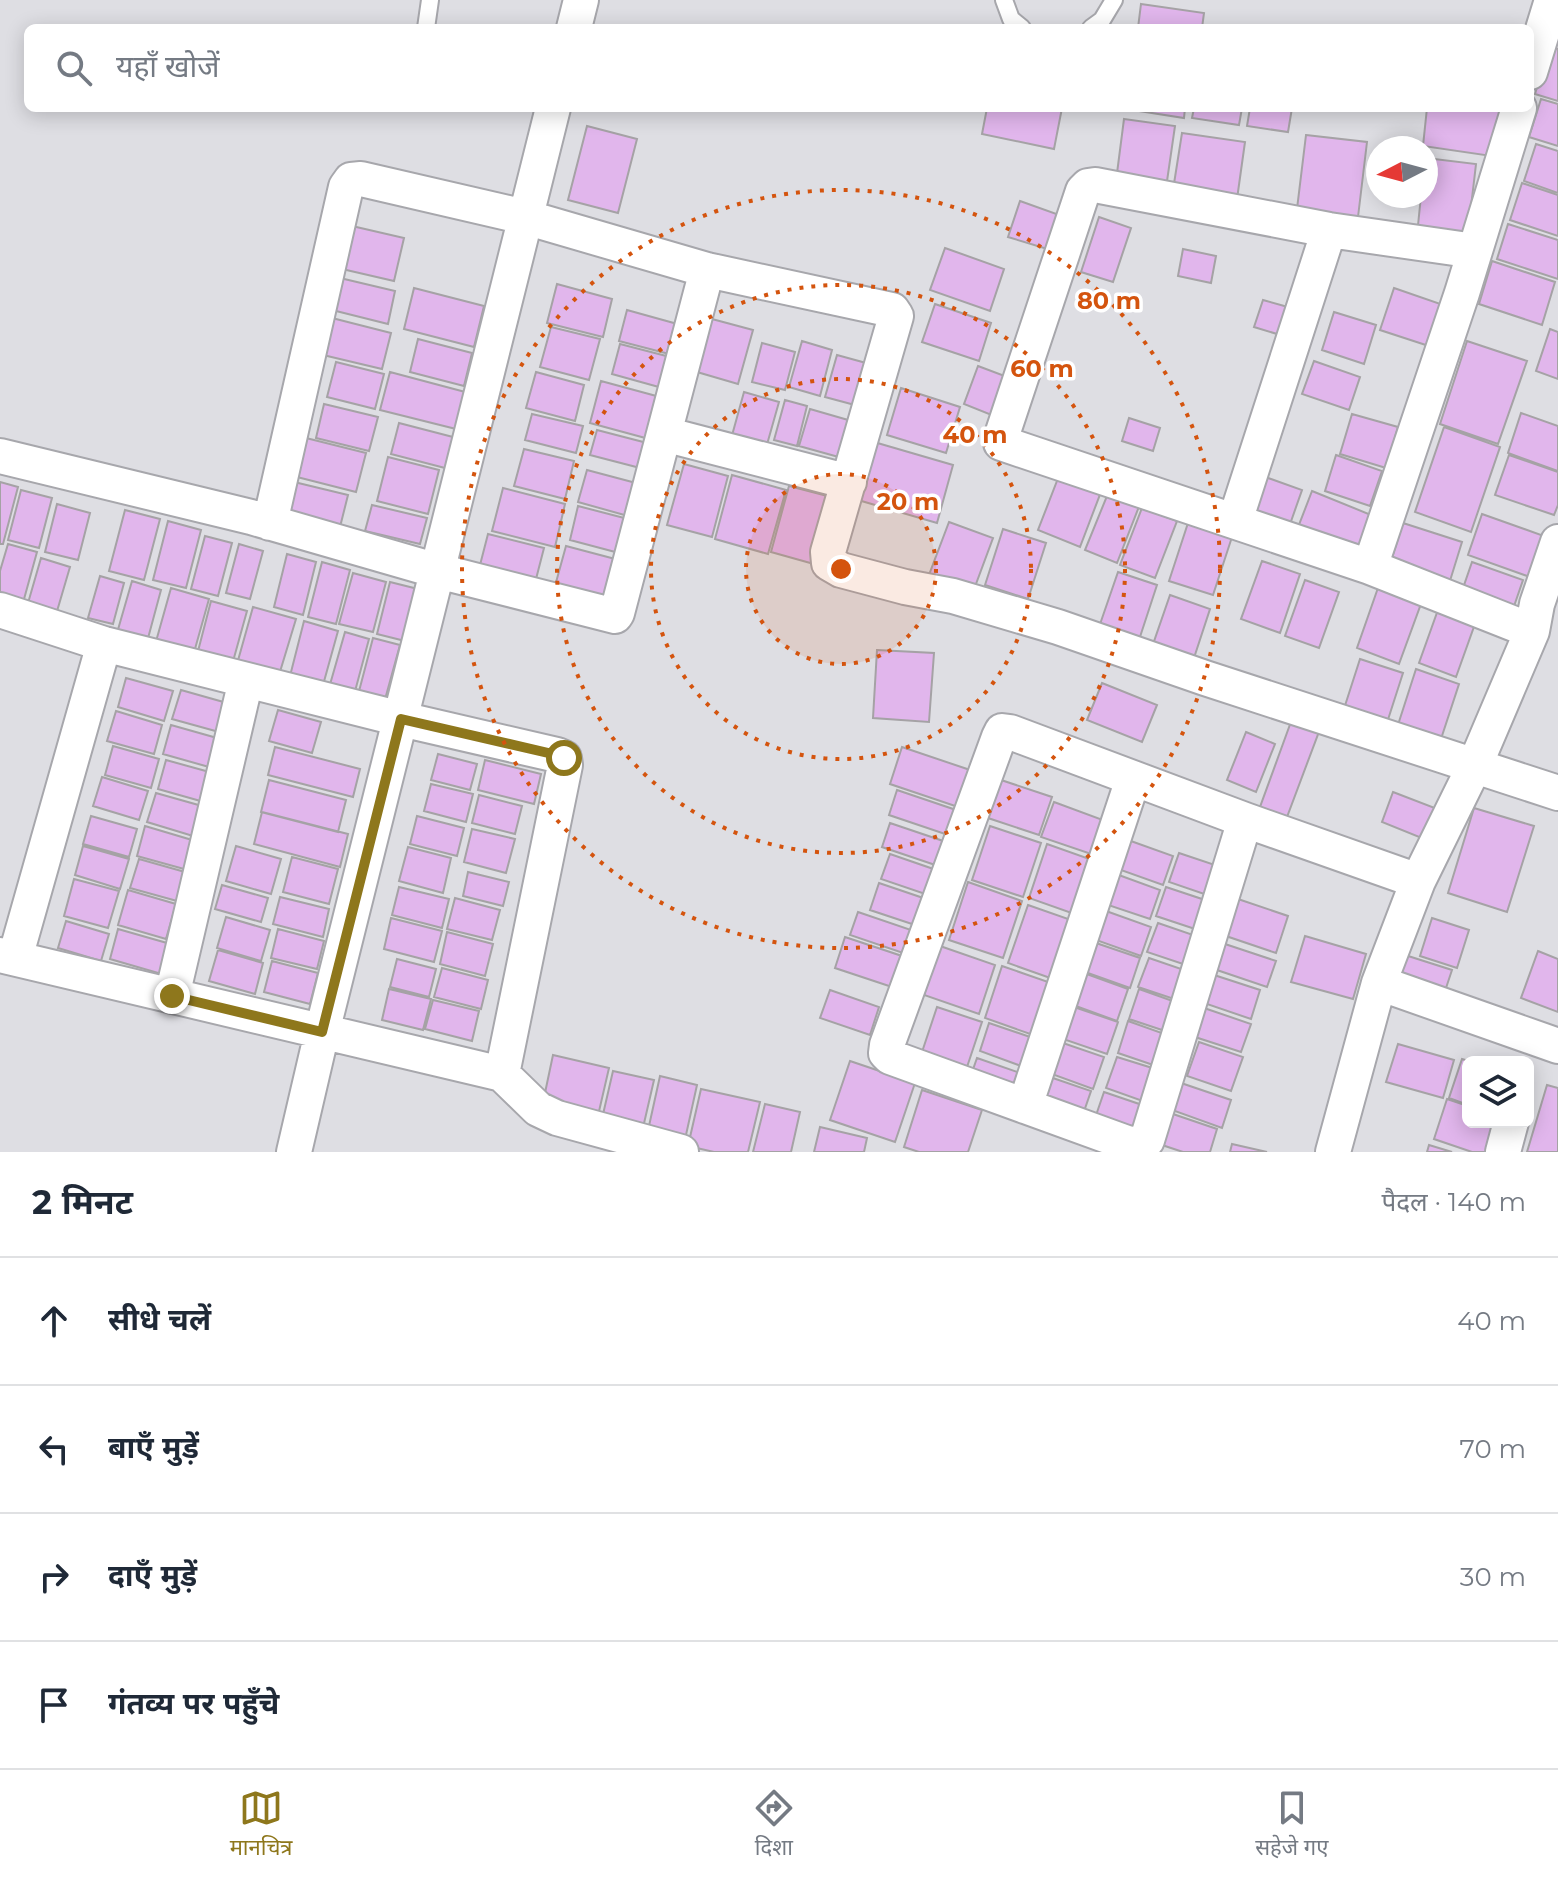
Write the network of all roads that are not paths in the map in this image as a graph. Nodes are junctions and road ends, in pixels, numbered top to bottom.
1 (430, 0) edge
2 (581, 0) edge
3 (1004, 0) edge
4 (1114, 0) edge
5 (1552, 0) edge
6 (427, 24) edge
7 (575, 24) edge
8 (1017, 24) edge
9 (1096, 24) edge
10 (1534, 59) edge
11 (552, 112) edge
12 (1518, 112) edge
13 (525, 217) junction
14 (1329, 230) junction
15 (1475, 251) junction
16 (707, 270) junction
17 (664, 434) junction
18 (0, 456) edge
19 (849, 482) junction
20 (1235, 521) junction
21 (270, 523) junction
22 (1558, 542) edge
23 (1370, 567) junction
24 (438, 571) junction
25 (0, 610) edge
26 (1541, 632) edge
27 (104, 644) junction
28 (246, 680) junction
29 (401, 719) junction
30 (1475, 765) junction
31 (1133, 779) junction
32 (1558, 793) edge
33 (1245, 820) junction
34 (1418, 881) junction
35 (7, 956) edge
36 (1379, 983) junction
37 (172, 996) junction
38 (322, 1032) junction
39 (1539, 1049) edge
40 (502, 1074) junction
41 (1025, 1106) junction
42 (1509, 1128) edge
43 (294, 1152) edge
44 (681, 1152) edge
45 (1333, 1152) edge
46 (1503, 1152) edge

1 - 6 lane
2 - 7 street
3 - 8 lane
4 - 9 lane
5 - 10 street
11 - 13 street
12 - 15 street
13 - 16 street
13 - 21 street
13 - 24 street
14 - 15 street
14 - 20 street
14 - 20 street
15 - 23 street
16 - 17 street
16 - 19 street
17 - 19 street
17 - 24 street
18 - 21 street
19 - 30 street
20 - 23 street
21 - 24 street
22 - 26 street
23 - 26 street
24 - 29 street
25 - 27 street
26 - 30 street
27 - 28 street
27 - 35 street
28 - 29 street
28 - 37 street
29 - 38 street
29 - 40 street
30 - 32 street
30 - 34 street
31 - 33 street
31 - 41 street
31 - 41 street
33 - 34 street
33 - 41 street
34 - 36 street
35 - 37 street
36 - 39 street
36 - 45 street
37 - 38 street
38 - 40 street
38 - 43 street
40 - 44 street
42 - 46 street

